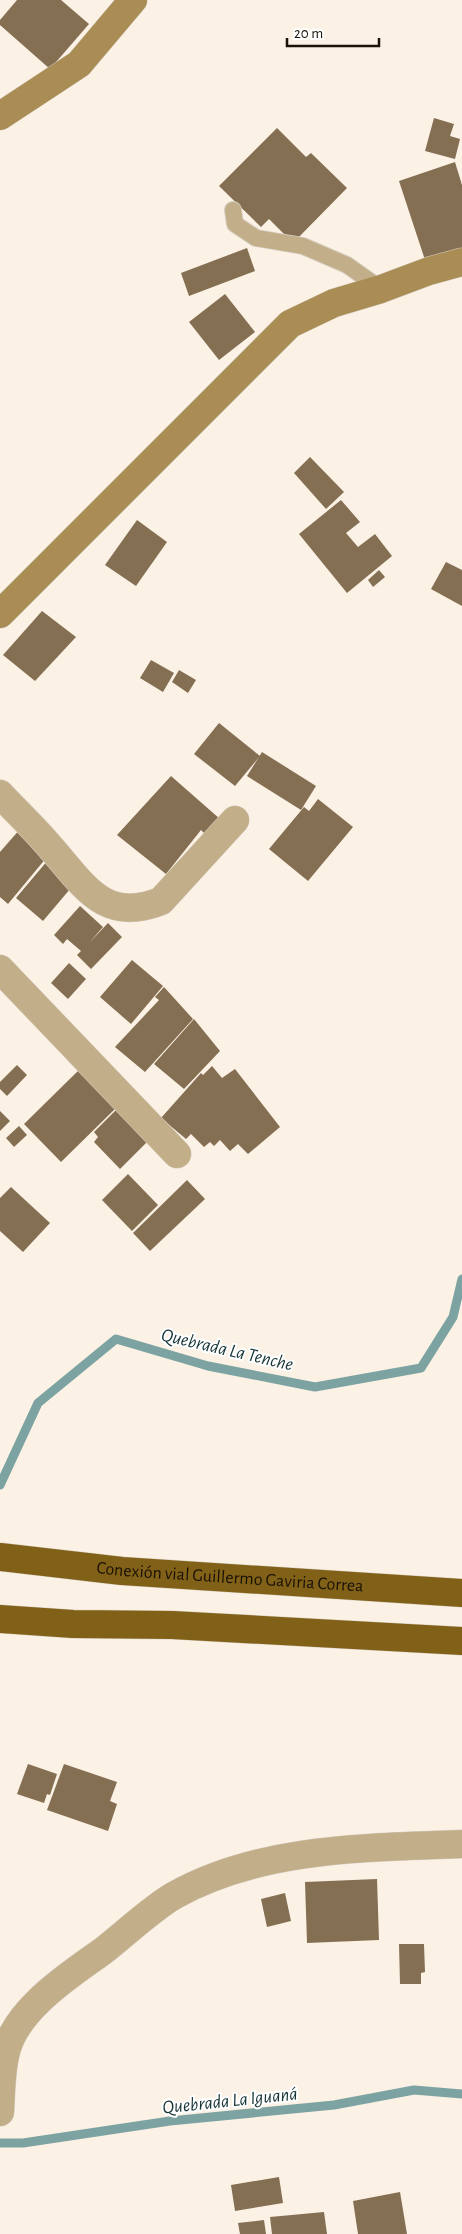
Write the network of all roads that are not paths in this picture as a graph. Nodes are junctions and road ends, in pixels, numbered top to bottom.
1 (133, 0) edge
2 (0, 116) edge
3 (233, 210) dead end
4 (462, 262) edge
5 (381, 289) junction
6 (0, 614) edge
7 (0, 794) edge
8 (235, 820) dead end
9 (0, 969) edge
10 (177, 1154) dead end
11 (0, 1557) edge
12 (462, 1593) edge
13 (0, 1619) edge
14 (462, 1641) edge
15 (462, 1844) edge
16 (0, 2107) edge

1 - 2 street
3 - 5 lane
4 - 5 street
5 - 6 street
7 - 8 street
9 - 10 street
11 - 12 highway, Conexión vial Guillermo Gaviria Correa
13 - 14 highway
15 - 16 street

